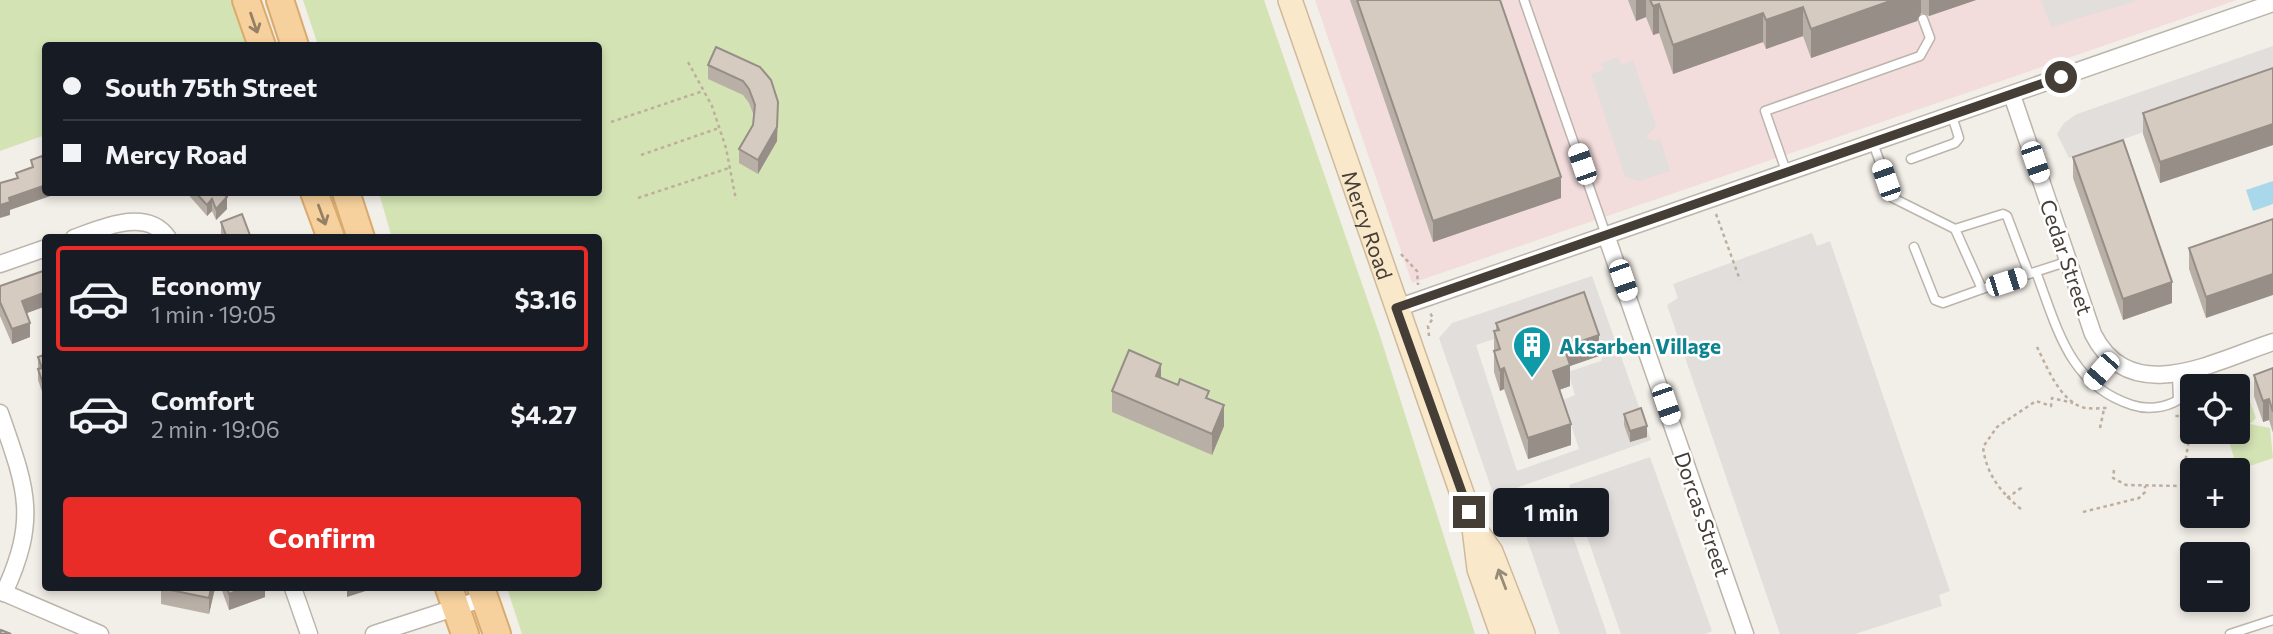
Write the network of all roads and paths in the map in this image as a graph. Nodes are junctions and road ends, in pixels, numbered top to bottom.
1 (246, 0) edge
2 (280, 0) edge
3 (1290, 0) edge
4 (1524, 0) edge
5 (2273, 3) edge
6 (1923, 19) dead end
7 (261, 42) edge
8 (294, 42) edge
9 (688, 62) dead end
10 (703, 91) junction
11 (2012, 95) junction
12 (1952, 116) junction
13 (611, 122) dead end
14 (719, 128) junction
15 (1873, 143) junction
16 (641, 155) dead end
17 (1911, 159) dead end
18 (729, 168) junction
19 (1786, 171) junction
20 (315, 196) edge
21 (346, 196) edge
22 (638, 198) dead end
23 (1710, 199) junction
24 (736, 200) dead end
25 (1955, 229) junction
26 (164, 233) edge
27 (87, 234) edge
28 (330, 234) edge
29 (359, 234) edge
30 (1606, 235) junction
31 (1914, 247) dead end
32 (42, 249) edge
33 (2069, 261) junction
34 (0, 264) edge
35 (2032, 273) junction
36 (1740, 280) dead end
37 (1982, 289) junction
38 (1396, 308) junction
39 (2273, 342) edge
40 (2037, 347) dead end
41 (2112, 359) junction
42 (2177, 374) junction
43 (2091, 383) junction
44 (2109, 396) junction
45 (2076, 404) junction
46 (2105, 408) junction
47 (2115, 410) dead end
48 (0, 413) edge
49 (2171, 416) dead end
50 (2100, 428) dead end
51 (2114, 470) dead end
52 (2020, 486) dead end
53 (2145, 486) junction
54 (2007, 498) junction
55 (2021, 509) dead end
56 (2083, 512) dead end
57 (1474, 528) junction
58 (294, 591) edge
59 (2, 592) edge
60 (483, 593) edge
61 (452, 598) edge
62 (2273, 620) edge
63 (100, 634) edge
64 (309, 634) edge
65 (374, 634) edge
66 (465, 634) edge
67 (497, 634) edge
68 (1502, 634) edge
69 (1523, 634) edge
70 (1745, 634) edge
71 (2230, 634) edge

1 -> 7 main road
2 - 8 main road
3 - 38 main road, Mercy Road
4 - 30 lane
5 - 11 street
6 - 19 lane
9 - 10 path
10 - 13 path
10 - 14 path
11 - 12 street
11 - 33 street, Cedar Street
12 - 15 street
12 - 17 lane
14 - 16 path
14 - 18 path
15 - 19 street
15 - 25 lane
18 - 22 path
18 - 24 path
19 - 23 street
20 -> 28 main road
21 - 29 main road
23 - 30 street
23 - 36 path
25 - 35 lane
25 - 37 lane
26 - 27 street
30 - 38 street
30 - 70 street, Dorcas Street
31 - 37 lane
32 - 34 street
33 - 35 lane
33 - 41 street, Cedar Street
35 - 37 lane
35 - 43 lane
38 - 57 main road, Mercy Road
39 - 42 street
40 - 45 path
41 - 42 street, Cedar Street
41 - 43 lane
42 - 44 lane
43 - 44 lane
44 - 46 path
45 - 46 path
45 - 54 path
46 - 47 path
46 - 50 path
48 - 59 street
49 - 53 path
51 - 53 path
52 - 54 path
53 - 56 path
54 - 55 path
57 - 68 main road, Mercy Road
69 -> 57 main road, Mercy Road
58 - 64 street
59 - 63 street
60 - 61 street
60 - 67 main road
61 - 65 street
61 - 66 main road
62 - 71 lane

